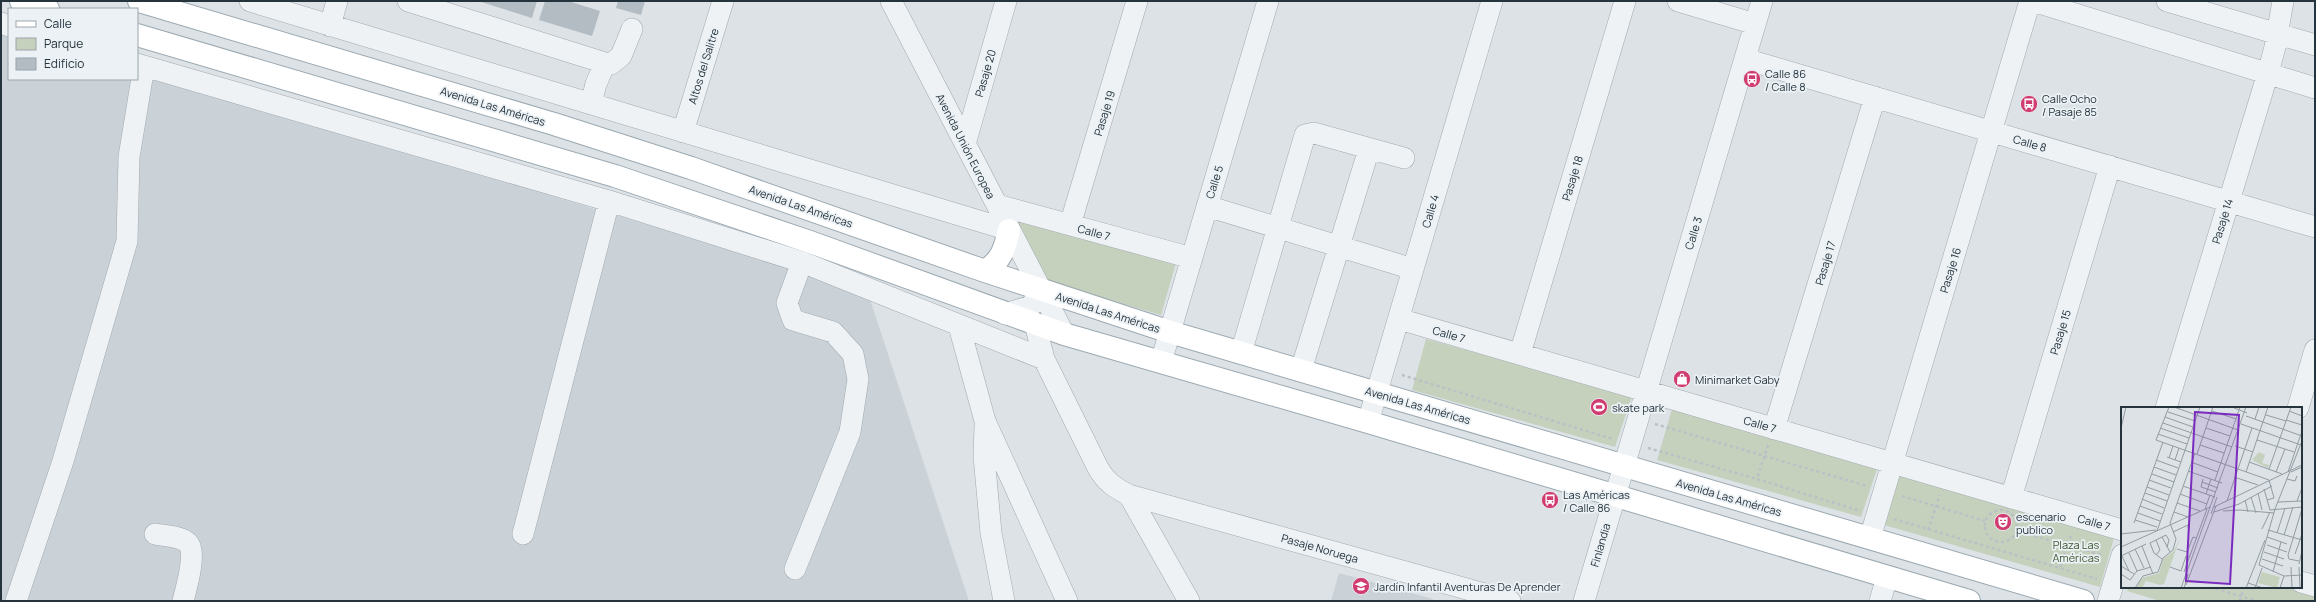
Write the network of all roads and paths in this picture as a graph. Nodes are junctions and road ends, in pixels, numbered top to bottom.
1 (21, 1) edge
2 (139, 1) edge
3 (250, 1) edge
4 (337, 1) edge
5 (408, 1) edge
6 (723, 1) edge
7 (891, 1) edge
8 (1006, 1) edge
9 (1137, 1) edge
10 (1268, 1) edge
11 (1492, 1) edge
12 (1624, 1) edge
13 (1678, 1) edge
14 (1762, 1) edge
15 (2031, 1) edge
16 (2167, 1) edge
17 (2283, 1) edge
18 (2196, 5) edge
19 (45, 8) edge
20 (1756, 24) junction
21 (330, 26) junction
22 (632, 29) dead end
23 (2276, 33) junction
24 (138, 35) edge
25 (2315, 45) edge
26 (1745, 59) junction
27 (605, 63) junction
28 (140, 65) edge
29 (2268, 73) junction
30 (2315, 88) edge
31 (1875, 97) junction
32 (591, 104) junction
33 (1991, 131) junction
34 (683, 132) junction
35 (965, 144) junction
36 (1369, 149) junction
37 (1404, 158) dead end
38 (2110, 166) junction
39 (609, 201) junction
40 (2228, 201) junction
41 (997, 205) junction
42 (1207, 206) junction
43 (1070, 225) junction
44 (1279, 226) junction
45 (2315, 227) edge
46 (1008, 230) junction
47 (1339, 245) junction
48 (1192, 258) junction
49 (802, 262) junction
50 (1413, 269) junction
51 (984, 271) junction
52 (1042, 290) junction
53 (1005, 314) junction
54 (1398, 319) junction
55 (1035, 324) junction
56 (959, 326) junction
57 (1170, 332) junction
58 (1064, 334) junction
59 (2315, 350) edge
60 (1241, 353) junction
61 (1520, 354) junction
62 (1044, 359) junction
63 (1161, 362) junction
64 (1384, 369) junction
65 (1301, 370) junction
66 (1646, 391) junction
67 (1377, 393) junction
68 (2166, 407) edge
69 (2298, 407) edge
70 (985, 421) junction
71 (1368, 422) junction
72 (1654, 423) dead end
73 (1774, 428) junction
74 (1619, 440) dead end
75 (1646, 448) dead end
76 (1765, 456) junction
77 (1892, 463) junction
78 (1624, 466) junction
79 (1945, 478) junction
80 (1757, 479) junction
81 (1873, 487) dead end
82 (1130, 495) junction
83 (1899, 495) dead end
84 (1615, 496) junction
85 (2011, 498) junction
86 (1937, 506) junction
87 (1868, 513) dead end
88 (2077, 517) junction
89 (1892, 519) dead end
90 (1985, 521) junction
91 (1928, 530) junction
92 (2121, 530) edge
93 (2017, 531) junction
94 (155, 534) dead end
95 (523, 534) dead end
96 (1870, 538) junction
97 (2067, 545) junction
98 (2121, 558) edge
99 (2060, 567) junction
100 (795, 569) dead end
101 (1888, 577) junction
102 (2099, 580) dead end
103 (2302, 582) edge
104 (2315, 586) edge
105 (2213, 588) edge
106 (2244, 588) edge
107 (1458, 594) edge
108 (2241, 596) junction
109 (16, 601) edge
110 (183, 601) edge
111 (1004, 601) edge
112 (1067, 601) edge
113 (1189, 601) edge
114 (1510, 601) edge
115 (1584, 601) edge
116 (1880, 601) edge
117 (1969, 601) edge
118 (2083, 601) edge
119 (2108, 601) edge
120 (2240, 601) edge
121 (2257, 601) edge

1 - 19 main road
2 - 51 main road, Avenida Las Américas
3 - 21 street
4 - 21 street
5 - 27 street
6 - 34 street, Altos del Salitre
7 - 35 street, Avenida Unión Europea
8 - 35 street, Pasaje 20
9 - 43 street, Pasaje 19
10 - 42 street, Calle 5
11 - 50 street, Calle 4
12 - 61 street, Pasaje 18
13 - 20 street
14 - 20 street, Calle 3
15 - 29 street
15 - 33 street, Pasaje 16
16 - 18 street
17 - 23 street, Pasaje 14
18 - 23 street
20 - 26 street, Calle 3
21 - 32 street
22 - 27 street
23 - 25 street
23 - 29 street, Pasaje 14
24 - 53 main road
26 - 31 street, Calle 8
26 - 66 street, Calle 3
27 - 32 street
28 - 39 street
28 - 109 street
29 - 30 street
29 - 40 street, Pasaje 14
31 - 33 street, Calle 8
31 - 73 street, Pasaje 17
32 - 34 street
33 - 38 street, Calle 8
33 - 77 street, Pasaje 16
34 - 46 street
35 - 41 street, Avenida Unión Europea
36 - 37 street
36 - 44 street
36 - 47 street
38 - 40 street, Calle 8
38 - 85 street, Pasaje 15
39 - 49 street
39 - 95 street
40 - 45 street, Calle 8
40 - 68 street, Pasaje 14
41 - 43 street, Calle 7
41 - 46 street, Avenida Unión Europea
42 - 44 street
42 - 48 street, Calle 5
43 - 48 street, Calle 7
44 - 47 street
44 - 60 street
46 - 51 main road
46 - 52 street, Avenida Unión Europea
47 - 50 street
47 - 65 street
48 - 57 street, Calle 5
49 - 56 street
49 - 100 street
50 - 54 street, Calle 4
51 - 52 main road, Avenida Las Américas
52 - 53 street
52 - 57 main road, Avenida Las Américas
52 - 58 street, Avenida Unión Europea
53 - 55 main road
54 - 61 street, Calle 7
54 - 64 street, Calle 4
55 - 58 main road
55 - 62 street
56 - 62 street
56 - 70 street
57 - 60 main road, Avenida Las Américas
57 - 63 street, Calle 5
58 - 63 main road
59 - 69 street
60 - 65 main road, Avenida Las Américas
61 - 66 street, Calle 7
62 - 82 street
63 - 71 main road
64 - 67 street, Calle 4
64 - 74 path
65 - 67 main road, Avenida Las Américas
66 - 73 street, Calle 7
66 - 78 street, Calle 3
67 - 71 street, Calle 4
67 - 78 main road, Avenida Las Américas
70 - 111 street
70 - 112 street
71 - 84 main road
72 - 76 path
73 - 76 path
73 - 77 street, Calle 7
75 - 80 path
76 - 80 path
76 - 81 path
77 - 79 street, Calle 7
77 - 96 street, Pasaje 16
78 - 84 street, Finlandia
78 - 96 main road, Avenida Las Américas
79 - 85 street, Calle 7
79 - 86 path
80 - 87 path
82 - 107 street, Pasaje Noruega
82 - 113 street
83 - 86 path
84 - 101 main road
84 - 115 street, Finlandia
85 - 88 street, Calle 7
86 - 90 path
86 - 91 path
88 - 92 street, Calle 7
88 - 97 path
89 - 91 path
90 - 93 path
90 - 93 path
91 - 99 path
93 - 97 path
94 - 110 street
96 - 118 main road, Avenida Las Américas
97 - 98 path
97 - 99 path
98 - 119 street
99 - 102 path
101 - 116 street
101 - 117 main road
103 - 104 street
105 - 108 path
106 - 108 path
107 - 114 street, Pasaje Noruega
108 - 120 path
108 - 121 path

